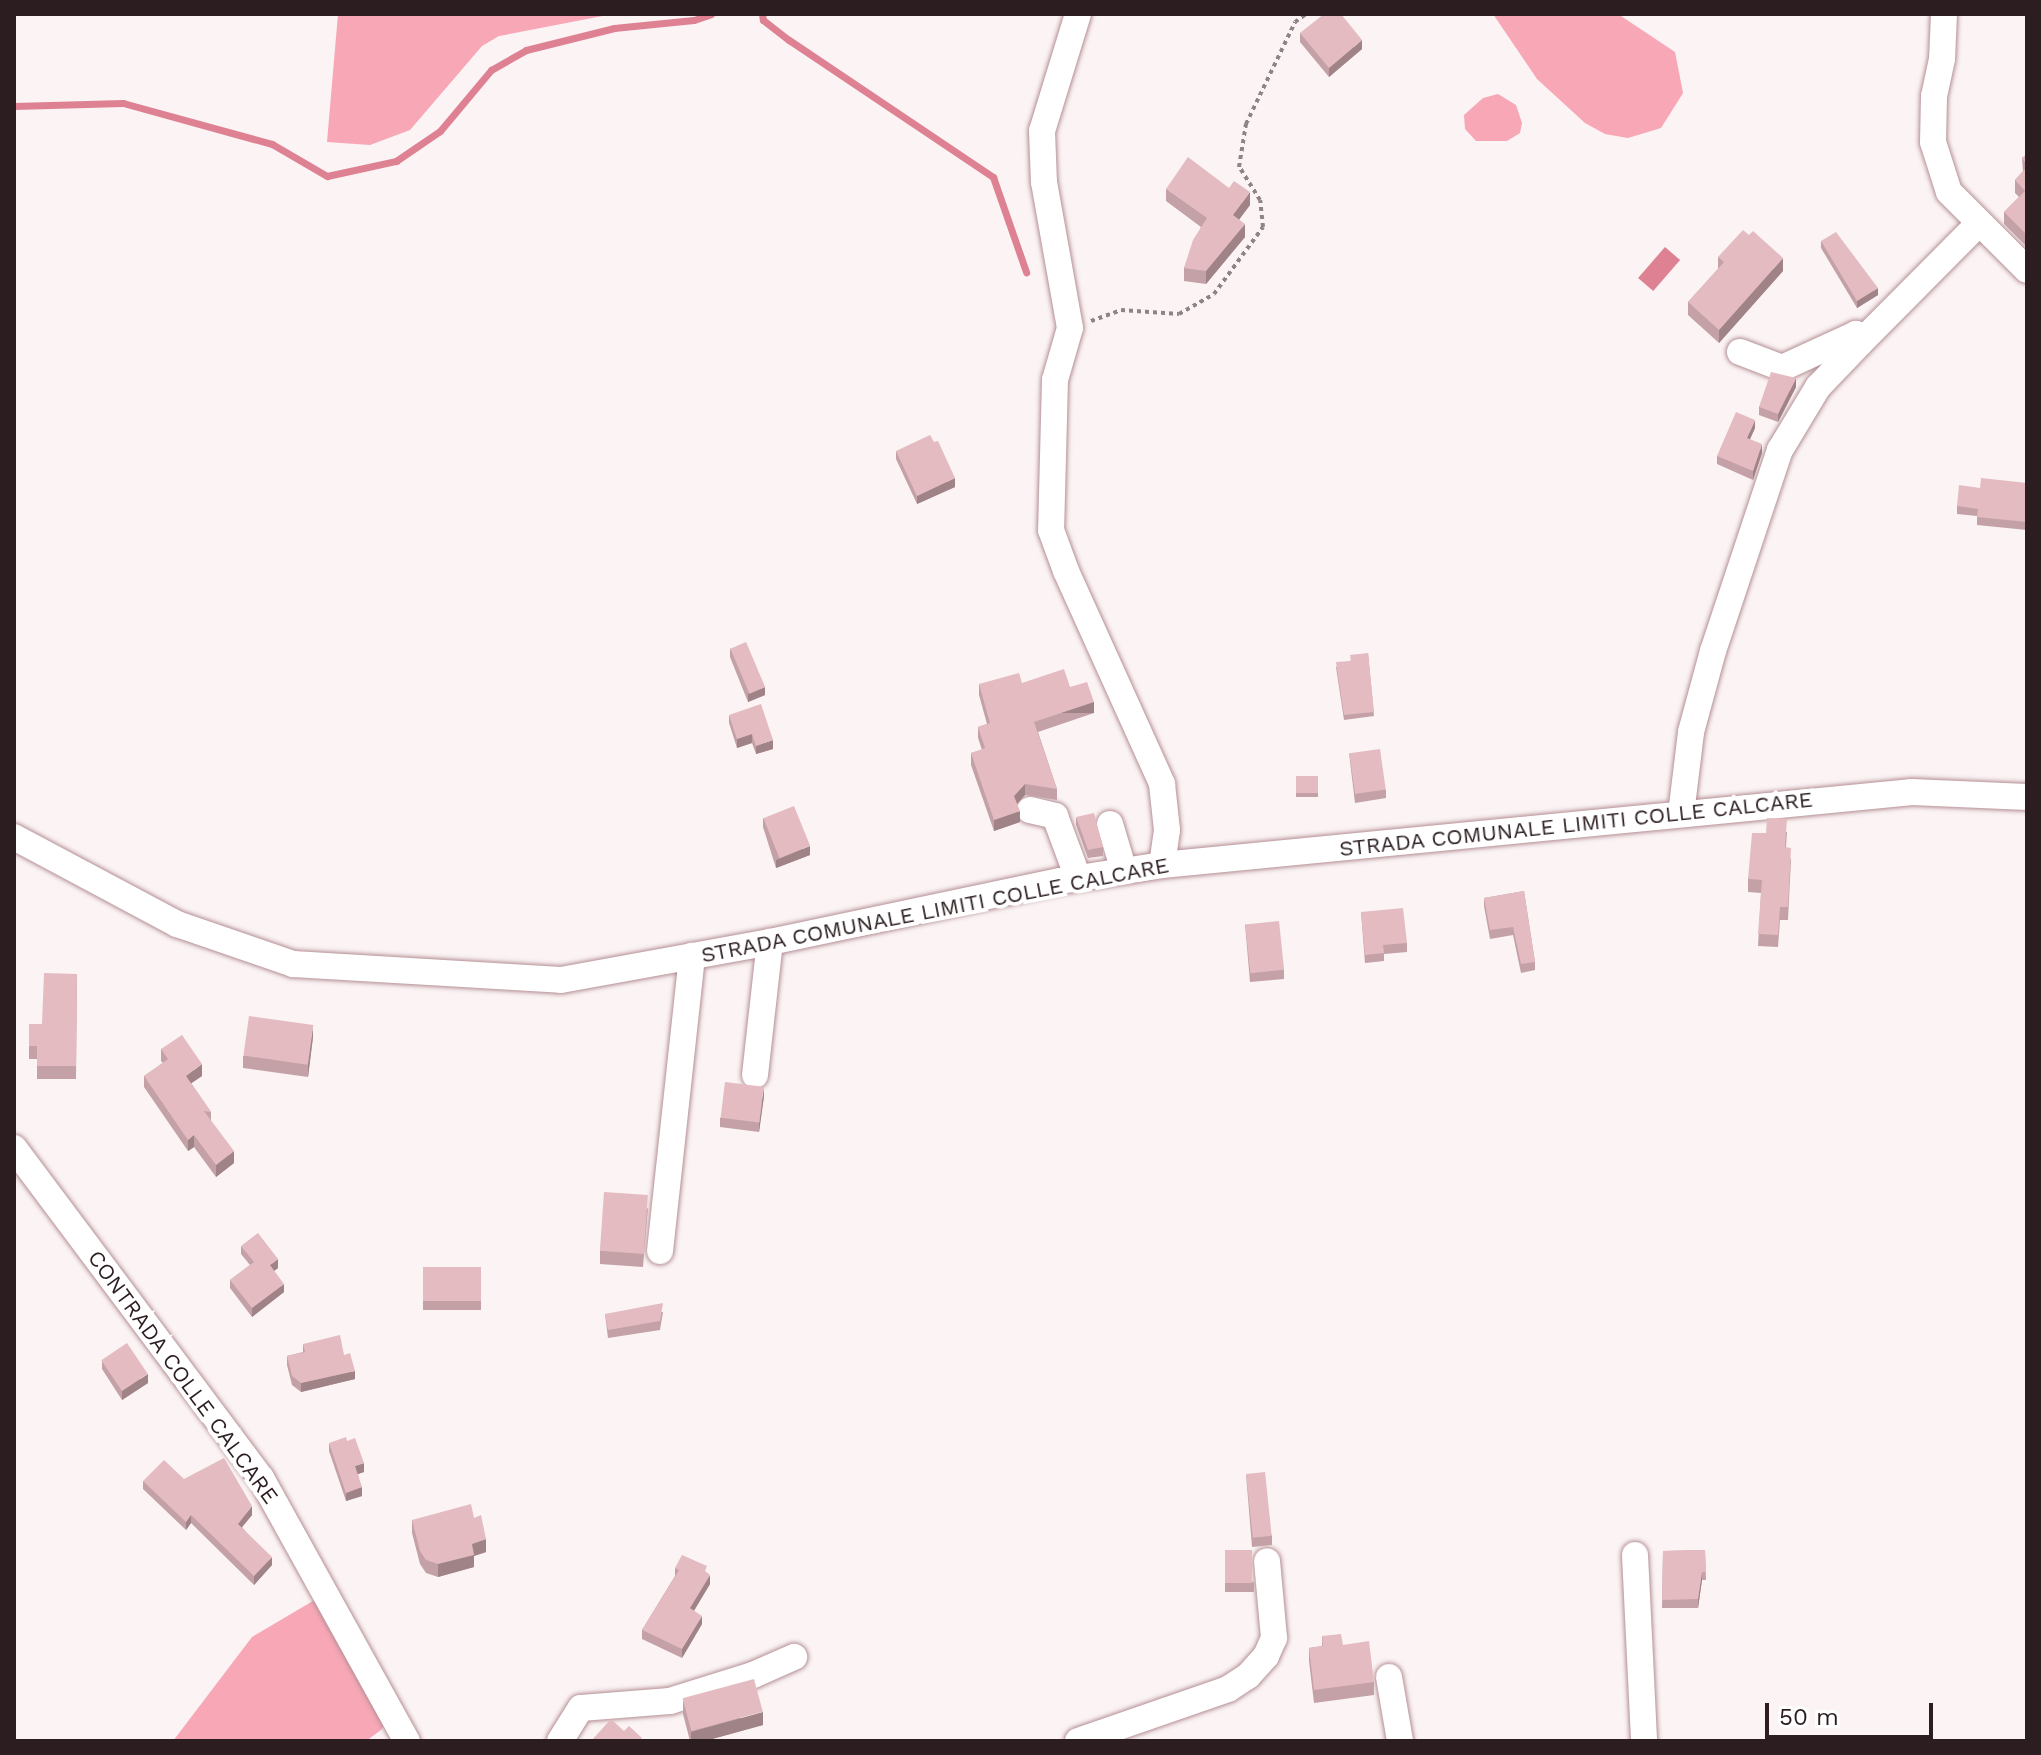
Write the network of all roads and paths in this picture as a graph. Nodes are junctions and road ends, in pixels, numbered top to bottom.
1 (1078, 14) edge
2 (1306, 14) edge
3 (1944, 14) edge
4 (1979, 223) junction
5 (2027, 270) edge
6 (1070, 328) junction
7 (1860, 343) junction
8 (1740, 352) dead end
9 (2027, 797) edge
10 (1030, 810) dead end
11 (1681, 814) junction
12 (1110, 824) dead end
13 (14, 837) edge
14 (1162, 865) junction
15 (1124, 871) junction
16 (1078, 878) junction
17 (770, 942) junction
18 (692, 956) junction
19 (755, 1075) dead end
20 (14, 1148) edge
21 (660, 1251) dead end
22 (1635, 1555) dead end
23 (1267, 1561) dead end
24 (794, 1657) dead end
25 (1389, 1677) dead end
26 (407, 1741) edge
27 (560, 1741) edge
28 (1078, 1741) edge
29 (1400, 1741) edge
30 (1644, 1741) edge

1 - 6 street
2 - 6 path
3 - 4 street
4 - 5 street
4 - 7 street
6 - 14 street
7 - 8 street
7 - 11 street
9 - 11 street, STRADA COMUNALE LIMITI COLLE CALCARE
10 - 16 street
11 - 14 street, STRADA COMUNALE LIMITI COLLE CALCARE
12 - 15 street
13 - 18 street, STRADA COMUNALE LIMITI COLLE CALCARE
14 - 15 street, STRADA COMUNALE LIMITI COLLE CALCARE
15 - 16 street, STRADA COMUNALE LIMITI COLLE CALCARE
16 - 17 street, STRADA COMUNALE LIMITI COLLE CALCARE
17 - 18 street, STRADA COMUNALE LIMITI COLLE CALCARE
17 - 19 street
18 - 21 street
20 - 26 street, CONTRADA COLLE CALCARE
22 - 30 street
23 - 28 street
24 - 27 street
25 - 29 street

